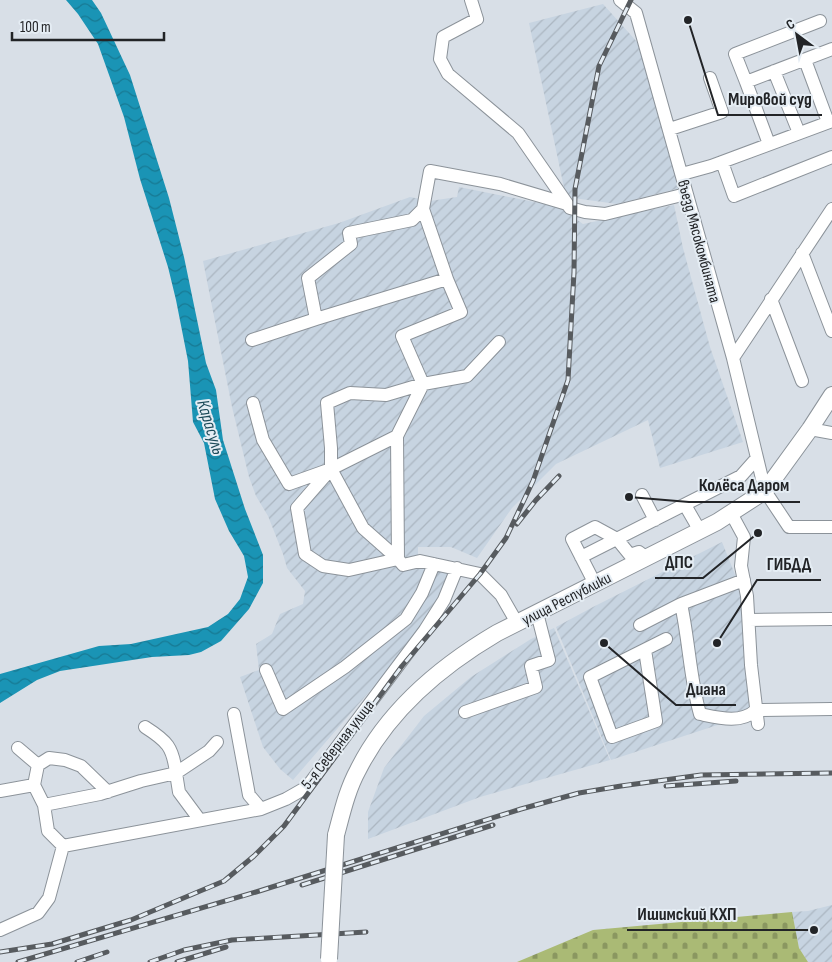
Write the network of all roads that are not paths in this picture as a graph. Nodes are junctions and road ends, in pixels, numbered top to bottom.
1 (471, 0) edge
2 (620, 0) edge
3 (820, 21) dead end
4 (832, 49) edge
5 (805, 60) junction
6 (774, 71) junction
7 (710, 78) dead end
8 (746, 82) junction
9 (830, 122) edge
10 (670, 130) junction
11 (799, 133) junction
12 (769, 144) junction
13 (832, 157) edge
14 (722, 162) junction
15 (682, 174) junction
16 (686, 194) junction
17 (567, 204) junction
18 (832, 209) edge
19 (423, 210) junction
20 (802, 253) junction
21 (447, 279) junction
22 (771, 299) junction
23 (316, 319) junction
24 (832, 330) edge
25 (252, 340) dead end
26 (499, 342) dead end
27 (733, 358) junction
28 (802, 380) dead end
29 (423, 384) junction
30 (832, 395) edge
31 (254, 403) dead end
32 (810, 429) junction
33 (832, 433) edge
34 (397, 436) junction
35 (757, 458) junction
36 (331, 469) junction
37 (765, 491) junction
38 (642, 495) dead end
39 (685, 505) junction
40 (731, 513) junction
41 (655, 520) junction
42 (832, 527) edge
43 (700, 531) junction
44 (618, 539) junction
45 (582, 557) junction
46 (647, 558) junction
47 (398, 559) junction
48 (434, 564) junction
49 (457, 568) junction
50 (744, 580) junction
51 (595, 584) junction
52 (681, 604) junction
53 (537, 613) junction
54 (832, 619) edge
55 (749, 620) junction
56 (517, 623) junction
57 (640, 625) dead end
58 (666, 639) dead end
59 (645, 650) junction
60 (266, 670) dead end
61 (832, 709) edge
62 (756, 710) junction
63 (465, 712) dead end
64 (234, 714) dead end
65 (758, 724) dead end
66 (145, 727) dead end
67 (217, 742) dead end
68 (18, 748) dead end
69 (38, 765) junction
70 (176, 773) junction
71 (34, 785) junction
72 (0, 791) edge
73 (108, 792) junction
74 (44, 805) junction
75 (260, 809) junction
76 (199, 819) junction
77 (63, 846) junction
78 (0, 930) edge
79 (329, 961) edge

1 - 17 street
2 - 10 street, въезд Мясокомбината
3 - 8 street
4 - 5 street
5 - 6 street
5 - 9 street
6 - 8 street
6 - 11 street
7 - 10 street
8 - 12 street
9 - 11 street
10 - 15 street, въезд Мясокомбината
11 - 12 street
12 - 14 street
13 - 14 street
14 - 15 street
15 - 16 street, въезд Мясокомбината
16 - 17 street
16 - 27 street, въезд Мясокомбината
17 - 19 street
18 - 20 street
19 - 21 street
19 - 23 street
20 - 22 street
20 - 24 street
21 - 23 street
21 - 29 street
22 - 27 street
22 - 28 street
23 - 25 street
26 - 29 street
27 - 35 street, въезд Мясокомбината
29 - 34 street
29 - 36 street
30 - 32 main road, улица Республики
31 - 36 street
32 - 33 street
32 - 37 main road, улица Республики
34 - 36 street
34 - 47 street
35 - 37 street, въезд Мясокомбината
35 - 39 street
36 - 47 street
36 - 47 street
37 - 40 main road, улица Республики
37 - 42 street
38 - 41 street
39 - 41 street
39 - 43 street
40 - 43 main road, улица Республики
40 - 50 street
41 - 44 street
43 - 46 main road, улица Республики
44 - 45 street
44 - 45 street
44 - 46 street
45 - 51 street
46 - 51 main road, улица Республики
47 - 48 street
48 - 49 street
48 - 60 street
49 - 56 street
49 - 75 street, 5-я Северная улица
50 - 52 street
50 - 55 street
51 - 53 main road, улица Республики
52 - 57 street
52 - 62 street
53 - 56 main road, улица Республики
53 - 63 street
54 - 55 street
55 - 62 street
56 - 79 main road, улица Республики, bridge
58 - 59 street
59 - 59 street
61 - 62 street
62 - 65 street
64 - 75 street
66 - 70 street
67 - 70 street
68 - 69 street
69 - 71 street
69 - 73 street
70 - 73 street
70 - 76 street
71 - 72 street
71 - 74 street
73 - 74 street
74 - 77 street
75 - 76 street, 5-я Северная улица
76 - 77 street, 5-я Северная улица
77 - 78 street

